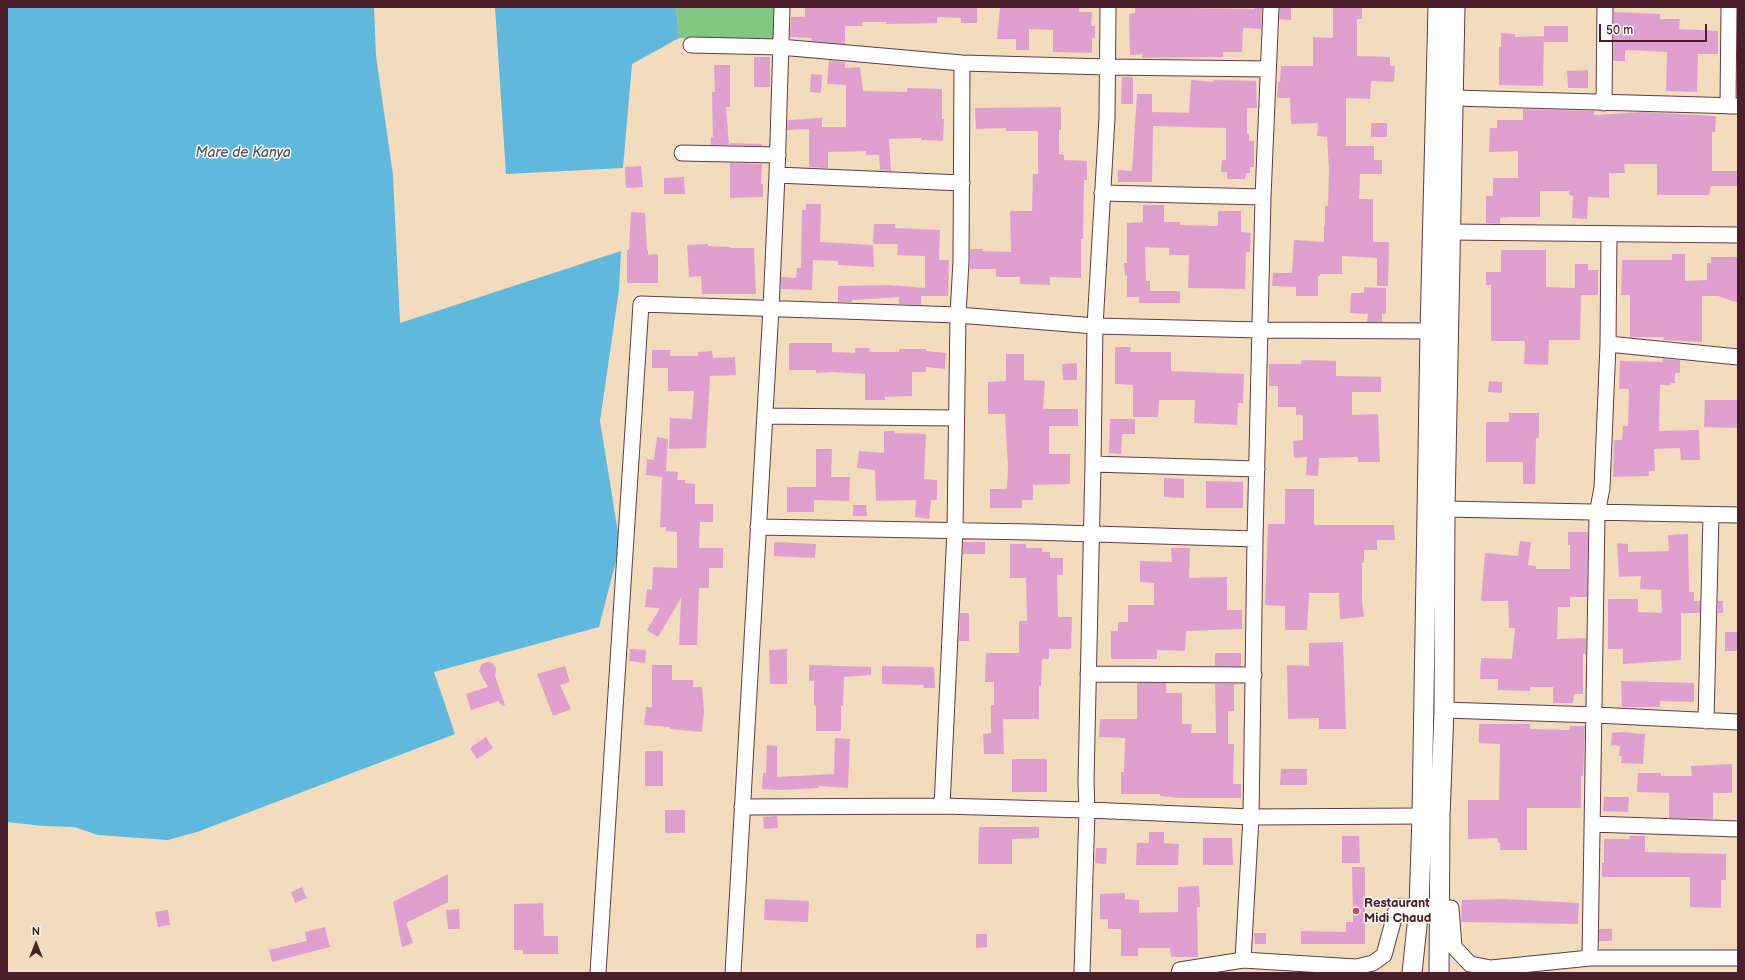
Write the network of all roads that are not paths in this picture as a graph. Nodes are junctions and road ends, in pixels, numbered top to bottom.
1 (782, 7) edge
2 (1108, 7) edge
3 (1271, 7) edge
4 (1438, 7) edge
5 (1456, 7) edge
6 (1605, 7) edge
7 (1729, 7) edge
8 (691, 45) dead end
9 (780, 48) junction
10 (962, 63) junction
11 (1107, 67) junction
12 (1268, 69) junction
13 (1454, 98) junction
14 (1604, 102) junction
15 (1733, 106) edge
16 (682, 153) dead end
17 (778, 155) junction
18 (777, 175) junction
19 (962, 183) junction
20 (1102, 193) junction
21 (1263, 197) junction
22 (1450, 232) junction
23 (1609, 234) junction
24 (1738, 235) edge
25 (771, 308) junction
26 (958, 315) junction
27 (1095, 326) junction
28 (1261, 330) junction
29 (1430, 331) junction
30 (1608, 344) junction
31 (1738, 356) edge
32 (765, 416) junction
33 (956, 418) junction
34 (1093, 464) junction
35 (1257, 468) junction
36 (1445, 509) junction
37 (1597, 514) junction
38 (1711, 515) junction
39 (1738, 515) edge
40 (758, 527) junction
41 (954, 530) junction
42 (1092, 535) junction
43 (1255, 539) junction
44 (1088, 674) junction
45 (1254, 675) junction
46 (1444, 710) junction
47 (1595, 715) junction
48 (1706, 721) junction
49 (1738, 722) edge
50 (942, 806) junction
51 (742, 807) junction
52 (1087, 810) junction
53 (1422, 816) junction
54 (1251, 817) junction
55 (1592, 824) junction
56 (1738, 829) edge
57 (1419, 907) junction
58 (1438, 908) junction
59 (1590, 958) junction
60 (1738, 958) edge
61 (1243, 960) junction
62 (1269, 968) edge
63 (598, 973) edge
64 (733, 973) edge
65 (1082, 973) edge
66 (1179, 973) edge
67 (1412, 973) edge
68 (1438, 973) edge

1 - 9 street
2 - 11 street
3 - 12 street
4 - 29 street
5 - 13 street
6 - 14 street
7 - 15 street
8 - 9 street
9 - 10 street
9 - 17 street
10 - 11 street
10 - 19 street
11 - 12 street
11 - 20 street
12 - 21 street
13 - 14 street
13 - 22 street
14 - 15 street
16 - 17 street
17 - 18 street
18 - 19 street
18 - 25 street
19 - 26 street
20 - 21 street
20 - 27 street
21 - 28 street
22 - 23 street
22 - 36 street
23 - 24 street
23 - 30 street
25 - 26 street
25 - 32 street
25 - 63 street
26 - 27 street
26 - 33 street
27 - 28 street
27 - 34 street
28 - 29 street
28 - 35 street
29 - 53 street
30 - 31 street
30 - 37 street
32 - 33 street
32 - 40 street
33 - 41 street
34 - 35 street
34 - 42 street
35 - 43 street
36 - 37 street
36 - 46 street
37 - 38 street
37 - 47 street
38 - 39 street
38 - 48 street
40 - 41 street
40 - 51 street
41 - 42 street
41 - 50 street
42 - 43 street
42 - 44 street
43 - 45 street
44 - 45 street
44 - 52 street
45 - 54 street
46 - 47 street
46 - 58 street
47 - 48 street
47 - 55 street
48 - 49 street
50 - 51 street
50 - 52 street
51 - 64 street
52 - 54 street
52 - 65 street
53 - 54 street
53 - 57 street
54 - 61 street
55 - 56 street
55 - 59 street
57 - 58 street
57 - 62 street
57 - 67 street
58 - 59 street
58 - 68 street
59 - 60 street
61 - 62 street
61 - 66 street

